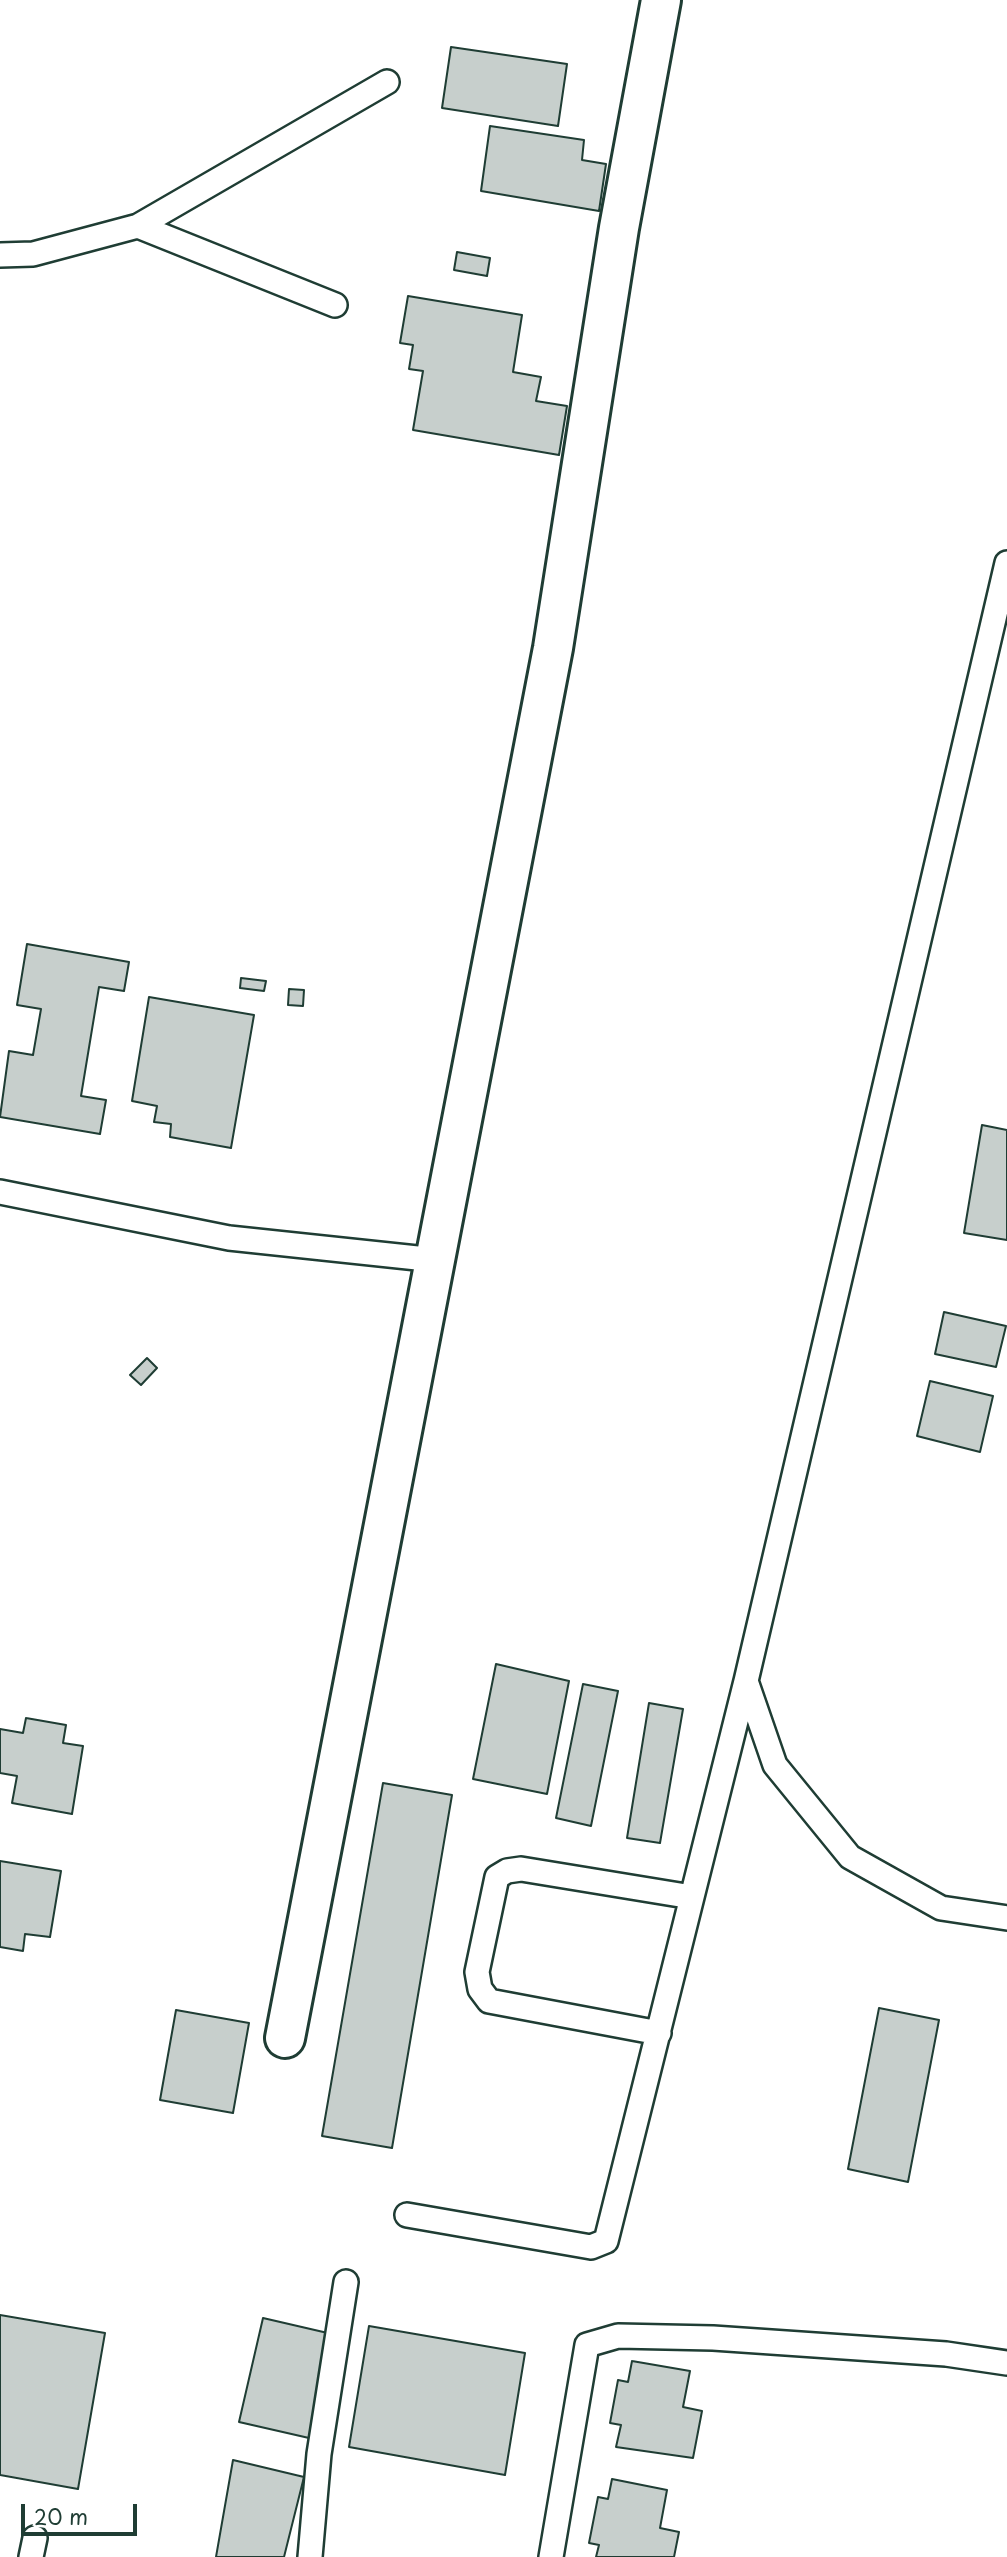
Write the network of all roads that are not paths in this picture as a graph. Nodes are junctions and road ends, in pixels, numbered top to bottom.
1 (661, 0) edge
2 (387, 82) dead end
3 (138, 226) junction
4 (0, 255) edge
5 (335, 305) dead end
6 (1007, 562) edge
7 (0, 1192) edge
8 (436, 1260) junction
9 (746, 1681) junction
10 (692, 1897) junction
11 (1007, 1918) edge
12 (659, 2033) junction
13 (285, 2038) dead end
14 (407, 2215) dead end
15 (346, 2282) dead end
16 (1007, 2363) edge
17 (310, 2557) edge
18 (551, 2557) edge

1 - 8 street
2 - 3 lane
3 - 4 lane
3 - 5 lane
6 - 9 lane
7 - 8 lane
8 - 13 street
9 - 10 lane
9 - 11 lane
10 - 12 lane
10 - 12 lane
12 - 14 lane
15 - 17 lane
16 - 18 lane

